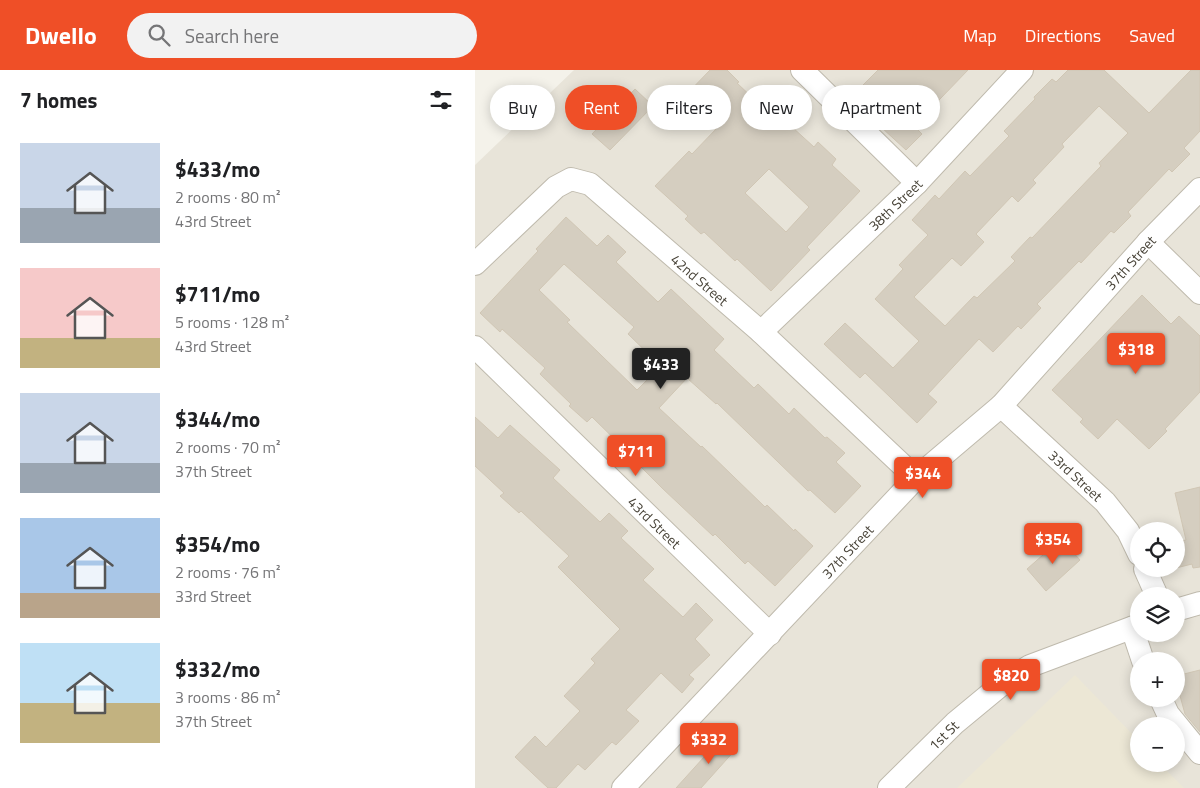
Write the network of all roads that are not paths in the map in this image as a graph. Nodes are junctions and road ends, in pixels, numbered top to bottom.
1 (802, 70) edge
2 (1022, 70) edge
3 (917, 183) junction
4 (1200, 189) edge
5 (1148, 242) junction
6 (475, 264) edge
7 (1200, 293) edge
8 (761, 332) junction
9 (475, 347) edge
10 (1001, 406) junction
11 (916, 478) junction
12 (1130, 535) edge
13 (1200, 603) edge
14 (1185, 607) edge
15 (1130, 628) edge
16 (771, 634) junction
17 (1165, 707) edge
18 (1200, 753) edge
19 (623, 788) edge
20 (889, 788) edge

1 - 3 street
2 - 3 street, 38th Street
3 - 8 street, 38th Street
4 - 5 street, 37th Street
5 - 7 street
5 - 10 street, 37th Street
6 - 8 street, 42nd Street
8 - 11 street, 42nd Street
9 - 16 street, 43rd Street
10 - 11 street, 37th Street
10 - 12 street, 33rd Street
11 - 16 street, 37th Street
13 - 14 street
15 - 20 street, 1st St
16 - 19 street, 37th Street
17 - 18 street

